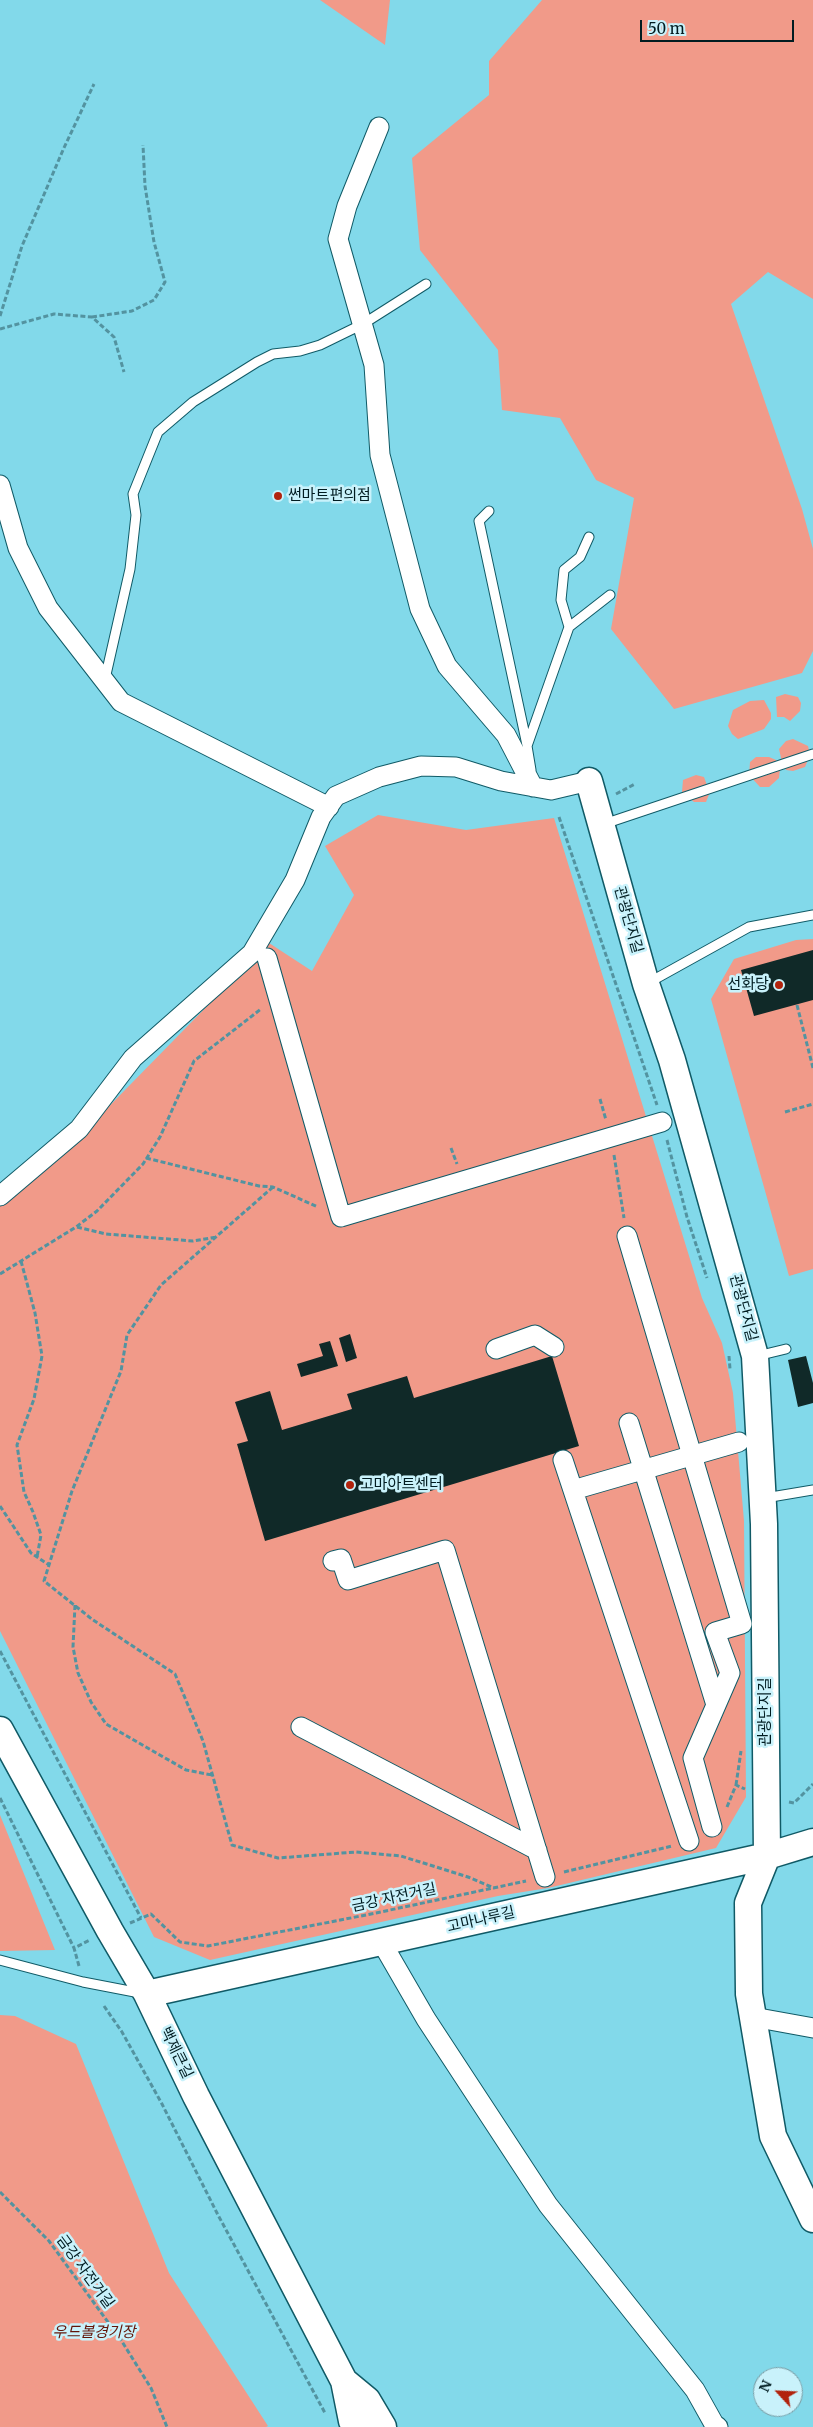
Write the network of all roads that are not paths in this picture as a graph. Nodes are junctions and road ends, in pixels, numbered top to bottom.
1 (379, 127) dead end
2 (426, 284) dead end
3 (363, 324) junction
4 (0, 485) edge
5 (490, 511) dead end
6 (589, 537) dead end
7 (610, 596) dead end
8 (569, 628) junction
9 (105, 682) junction
10 (527, 746) junction
11 (813, 754) edge
12 (589, 781) joint
13 (533, 787) junction
14 (329, 807) junction
15 (601, 825) junction
16 (813, 915) edge
17 (267, 958) dead end
18 (646, 984) junction
19 (662, 1122) road end
20 (0, 1196) edge
21 (627, 1236) road end
22 (554, 1346) dead end
23 (496, 1349) dead end
24 (786, 1349) dead end
25 (755, 1356) junction
26 (629, 1423) dead end
27 (739, 1442) dead end
28 (692, 1456) junction
29 (563, 1460) dead end
30 (644, 1470) junction
31 (573, 1490) junction
32 (813, 1490) edge
33 (762, 1499) junction
34 (333, 1561) dead end
35 (716, 1705) junction
36 (301, 1727) dead end
37 (0, 1730) edge
38 (712, 1827) road end
39 (689, 1841) road end
40 (813, 1842) edge
41 (537, 1850) junction
42 (767, 1856) junction
43 (545, 1877) road end
44 (382, 1943) junction
45 (0, 1960) edge
46 (147, 1994) junction
47 (753, 2017) junction
48 (813, 2028) edge
49 (813, 2219) edge
50 (344, 2381) junction
51 (356, 2427) edge
52 (383, 2427) edge
53 (718, 2427) edge

1 - 3 street
2 - 3 lane
3 - 9 lane
3 - 13 street
4 - 9 street
5 - 10 lane
6 - 8 lane
7 - 8 lane
8 - 10 lane
9 - 14 street
10 - 13 lane
11 - 15 lane
12 - 13 street
12 - 15 main road, 관광단지길
13 - 14 street
14 - 20 street
15 - 18 main road, 관광단지길
16 - 18 lane
17 - 19 street
18 - 25 main road, 관광단지길
21 - 28 street
22 - 23 street
24 - 25 lane
25 - 33 main road, 관광단지길
26 - 30 street
27 - 28 street
28 - 30 street
28 - 35 street
29 - 31 street
30 - 31 street
30 - 35 street
31 - 39 street
32 - 33 lane
33 - 42 main road, 관광단지길
34 - 41 street
35 - 38 street
36 - 41 street
37 - 46 main road, 백제큰길
40 - 42 main road, 고마나루길
41 - 43 street
42 - 44 main road, 고마나루길
42 - 47 main road
44 - 46 main road, 고마나루길
44 - 53 street
45 - 46 lane
46 - 50 main road, 백제큰길
47 - 48 street
47 - 49 main road
50 - 51 main road, 백제큰길
50 - 52 main road, 백제큰길

